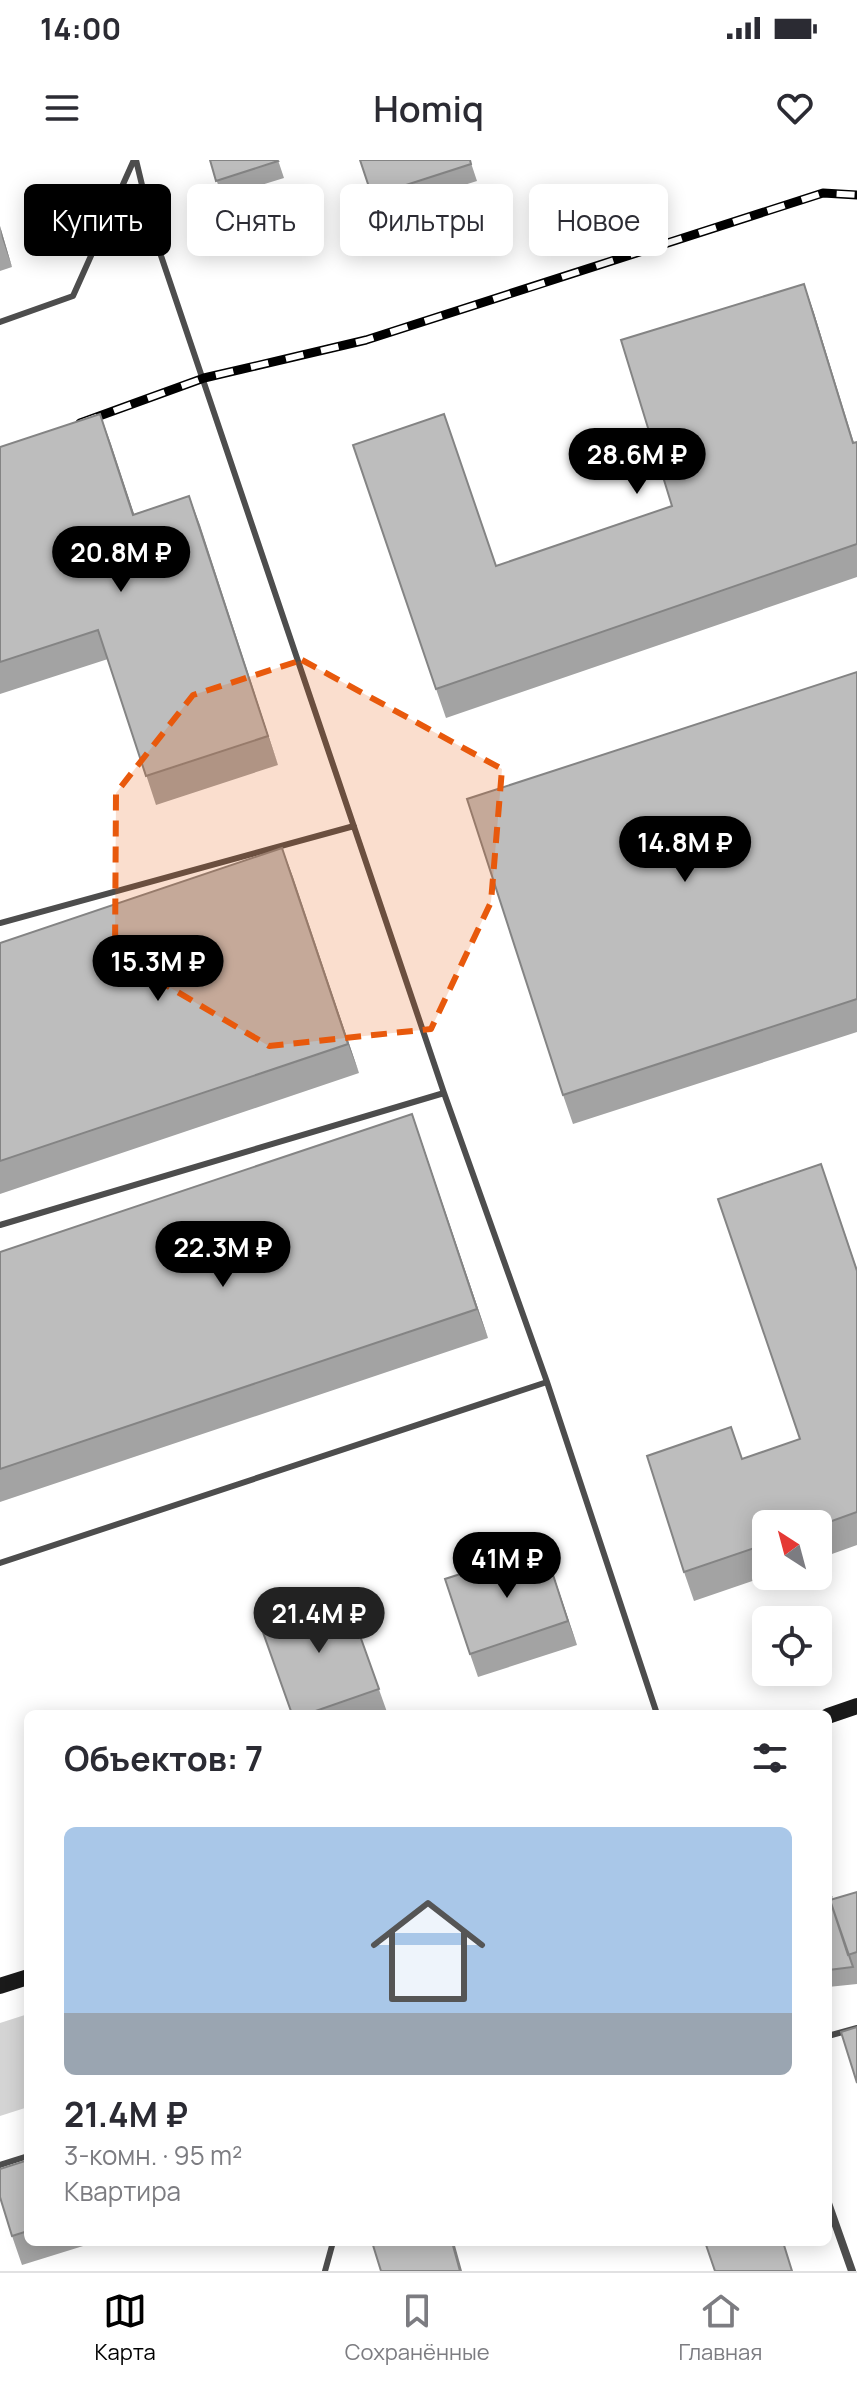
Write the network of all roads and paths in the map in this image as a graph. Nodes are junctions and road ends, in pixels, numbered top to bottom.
1 (135, 160) edge
2 (0, 322) edge
3 (354, 826) junction
4 (0, 923) edge
5 (444, 1093) junction
6 (0, 1225) edge
7 (547, 1382) junction
8 (0, 1563) edge
9 (857, 1706) edge
10 (656, 1710) edge
11 (832, 1715) edge
12 (24, 1978) edge
13 (0, 1986) edge
14 (857, 2028) edge
15 (832, 2035) edge
16 (24, 2157) edge
17 (0, 2165) edge
18 (832, 2214) edge
19 (332, 2246) edge
20 (325, 2271) edge
21 (852, 2271) edge

1 - 2 lane
1 - 3 lane
3 - 4 lane
3 - 5 lane
5 - 6 lane
5 - 7 lane
7 - 8 lane
7 - 10 lane
9 - 11 street
12 - 13 street
14 - 15 lane
16 - 17 lane
18 - 21 street
19 - 20 lane

